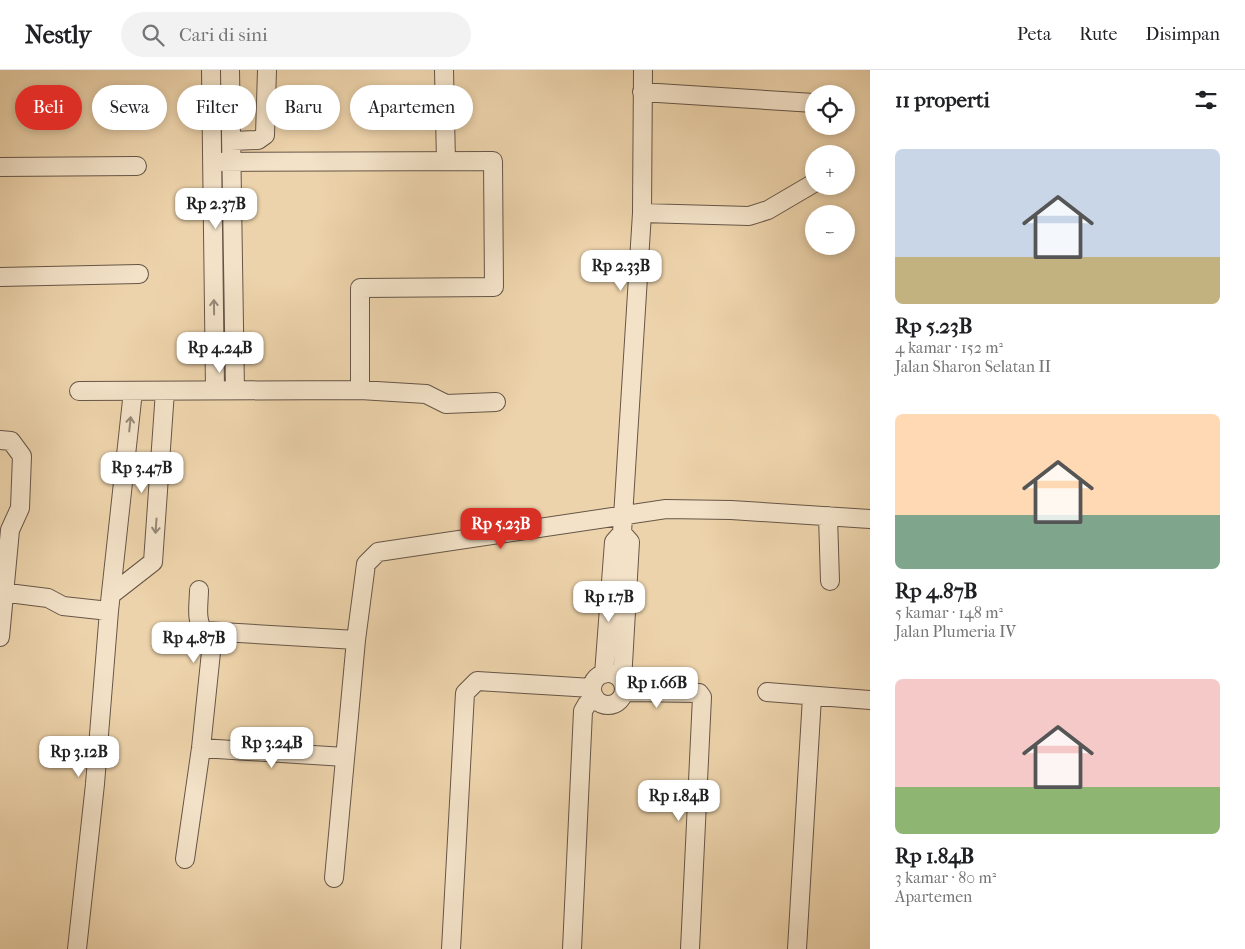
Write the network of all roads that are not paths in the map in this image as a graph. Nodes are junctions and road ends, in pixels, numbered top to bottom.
1 (211, 70) edge
2 (230, 70) edge
3 (267, 70) edge
4 (444, 70) edge
5 (644, 70) edge
6 (642, 92) junction
7 (805, 102) edge
8 (230, 141) junction
9 (446, 161) junction
10 (212, 162) junction
11 (231, 162) junction
12 (137, 166) dead end
13 (0, 167) edge
14 (805, 187) edge
15 (642, 213) junction
16 (139, 274) dead end
17 (0, 277) edge
18 (165, 390) junction
19 (215, 390) junction
20 (235, 390) junction
21 (360, 390) junction
22 (79, 391) dead end
23 (133, 391) junction
24 (496, 402) dead end
25 (0, 440) edge
26 (622, 516) junction
27 (828, 516) junction
28 (870, 519) edge
29 (5, 529) edge
30 (622, 534) junction
31 (830, 581) dead end
32 (199, 590) dead end
33 (2, 593) edge
34 (110, 602) junction
35 (213, 633) junction
36 (0, 637) edge
37 (356, 640) junction
38 (604, 674) junction
39 (623, 687) junction
40 (767, 692) dead end
41 (594, 694) junction
42 (812, 697) junction
43 (870, 700) edge
44 (201, 748) junction
45 (345, 757) junction
46 (185, 859) dead end
47 (334, 878) dead end
48 (77, 949) edge
49 (451, 949) edge
50 (572, 949) edge
51 (690, 949) edge
52 (797, 949) edge

1 - 10 street
2 - 8 street
3 - 8 street
4 - 9 street
5 - 6 street
6 - 7 street
6 - 15 street
8 - 11 street
9 - 11 street
9 - 21 street
10 - 11 street
19 -> 10 street
11 - 20 street
12 - 13 street
14 - 15 street
15 - 26 street
16 - 17 street
18 - 19 street
18 - 23 street
18 -> 34 street
19 - 20 street
20 - 21 street
21 - 24 street
22 - 23 street
34 -> 23 street
25 - 29 street
26 - 27 street
26 - 30 street
26 - 37 street
27 - 28 street
27 - 31 street
29 - 33 street
30 - 38 street
30 - 39 street
32 - 35 street
33 - 34 street
33 - 36 street
34 - 48 street
35 - 37 street
35 - 44 street
37 - 45 street
38 - 39 street
38 - 41 street
39 - 41 street
39 - 51 street
40 - 42 street
41 - 49 street
41 - 50 street
42 - 43 street
42 - 52 street
44 - 45 street
44 - 46 street
45 - 47 street

